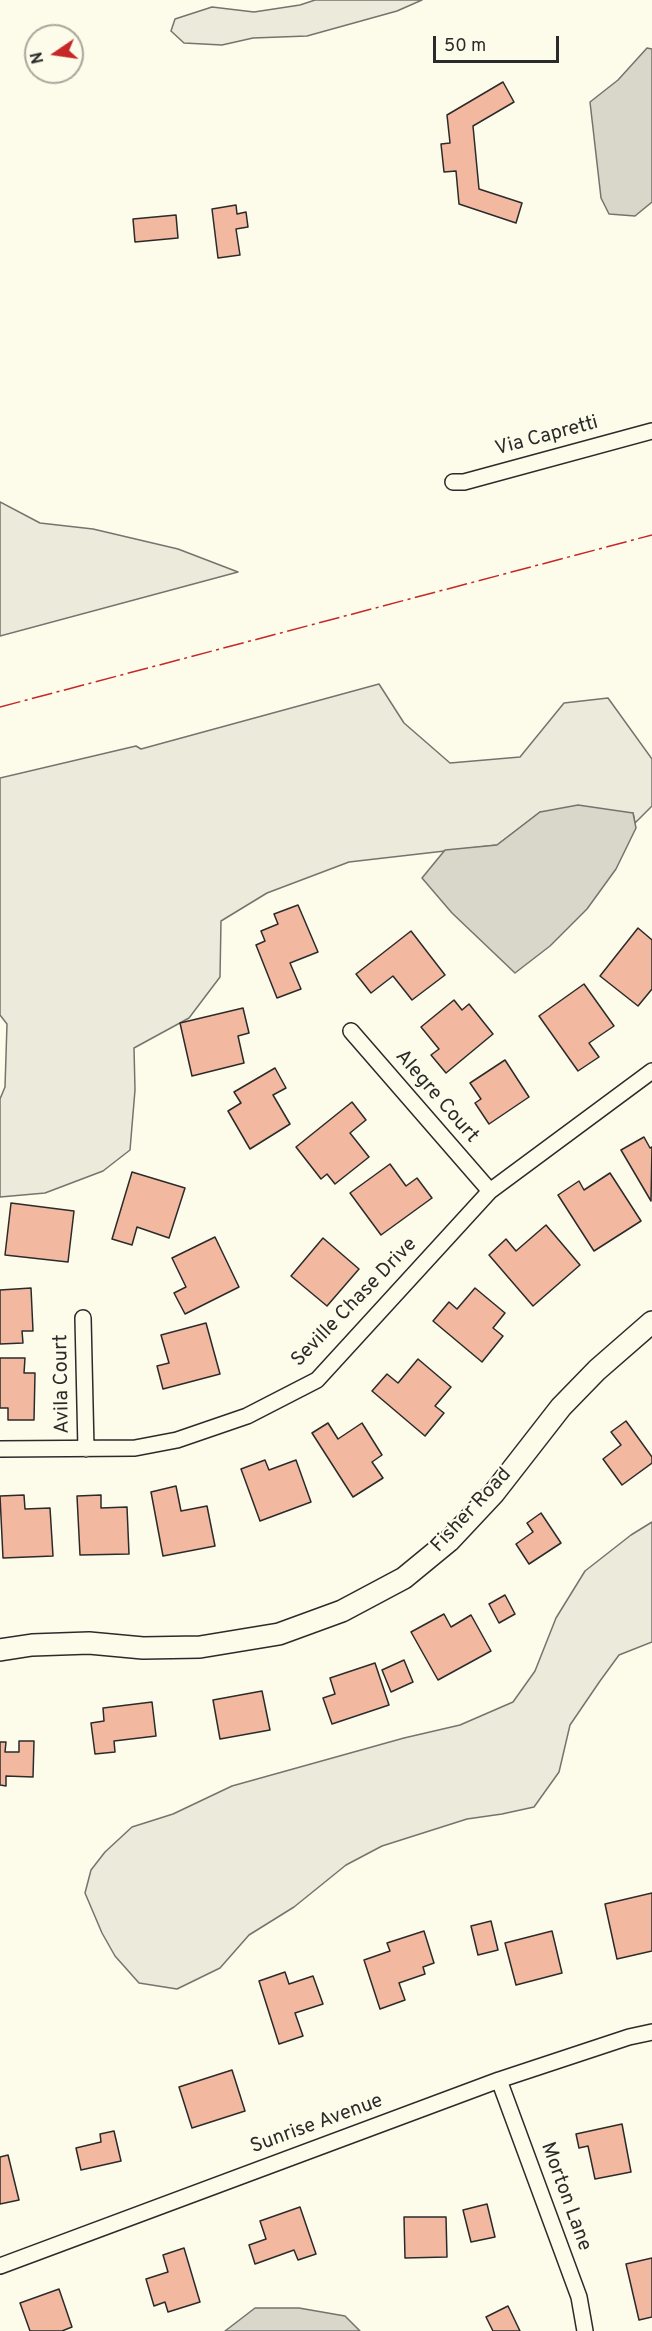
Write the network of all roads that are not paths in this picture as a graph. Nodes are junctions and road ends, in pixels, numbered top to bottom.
1 (652, 431) edge
2 (453, 482) dead end
3 (351, 1031) dead end
4 (652, 1071) edge
5 (490, 1191) junction
6 (83, 1318) dead end
7 (652, 1322) edge
8 (0, 1449) edge
9 (86, 1449) junction
10 (0, 1650) edge
11 (652, 2032) edge
12 (499, 2080) junction
13 (0, 2266) edge
14 (585, 2331) edge

1 - 2 street, Via Capretti
3 - 5 street, Alegre Court
4 - 5 street, Seville Chase Drive
5 - 9 street, Seville Chase Drive
6 - 9 street, Avila Court
7 - 10 street, Fisher Road
8 - 9 street, Seville Chase Drive
11 - 12 street, Sunrise Avenue
12 - 13 street, Sunrise Avenue
12 - 14 street, Morton Lane

